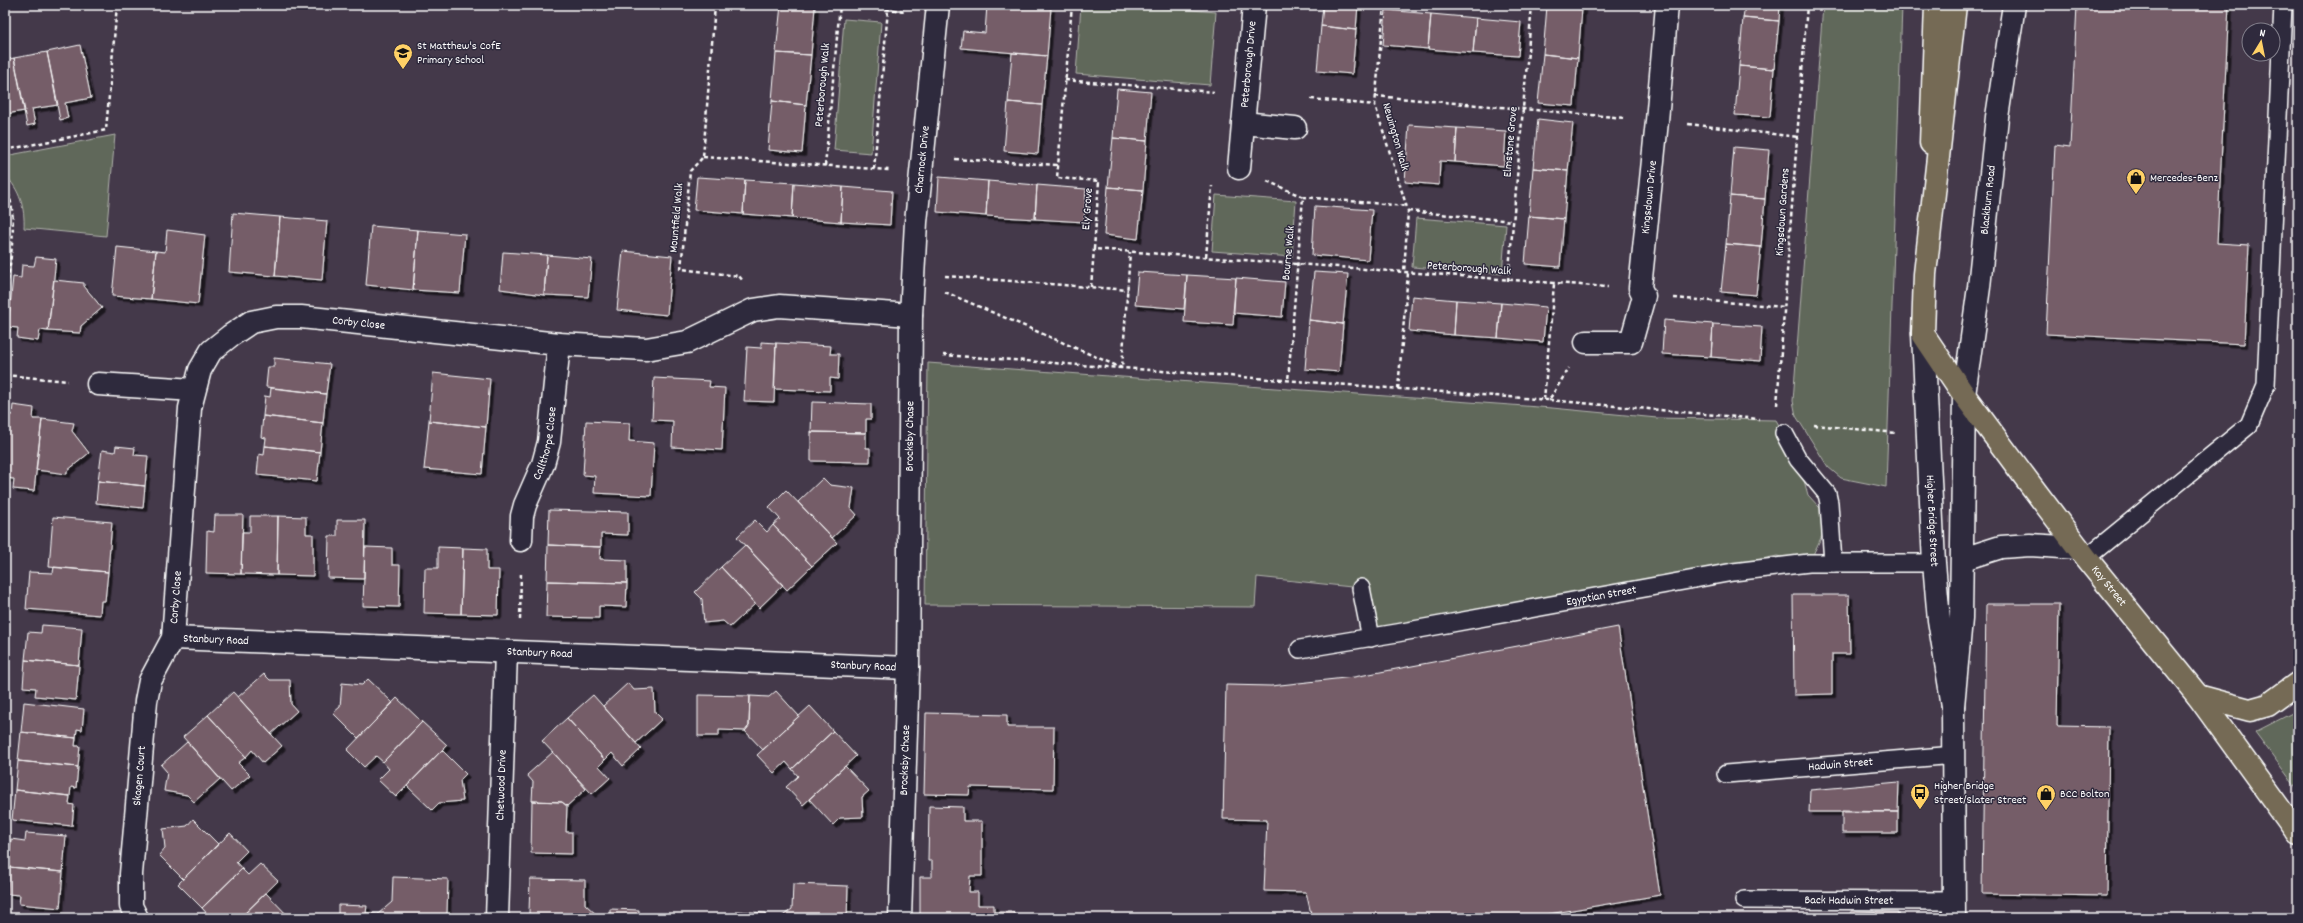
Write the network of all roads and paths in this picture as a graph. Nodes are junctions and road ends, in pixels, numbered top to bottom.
1 (117, 5) edge
2 (715, 5) edge
3 (840, 5) edge
4 (844, 5) edge
5 (1072, 5) edge
6 (1254, 5) edge
7 (1384, 5) edge
8 (1532, 5) edge
9 (1667, 5) edge
10 (1807, 5) edge
11 (1936, 5) edge
12 (1955, 5) edge
13 (2014, 5) edge
14 (2283, 5) edge
15 (888, 9) junction
16 (937, 9) edge
17 (1065, 80) junction
18 (1246, 94) junction
19 (1375, 96) junction
20 (1523, 109) junction
21 (1657, 120) junction
22 (1243, 123) junction
23 (1295, 128) dead end
24 (1798, 137) junction
25 (5, 150) edge
26 (702, 157) junction
27 (921, 165) junction
28 (1058, 165) junction
29 (825, 166) junction
30 (1239, 168) junction
31 (874, 169) junction
32 (5, 187) edge
33 (1303, 197) junction
34 (1406, 206) junction
35 (1408, 211) junction
36 (1513, 221) junction
37 (1094, 249) junction
38 (1130, 252) junction
39 (1206, 257) junction
40 (1297, 264) junction
41 (1406, 273) junction
42 (1925, 274) junction
43 (913, 276) junction
44 (1508, 281) junction
45 (1554, 284) junction
46 (1090, 288) junction
47 (1128, 290) junction
48 (1642, 292) junction
49 (5, 303) edge
50 (764, 307) junction
51 (1785, 307) junction
52 (911, 315) junction
53 (1923, 334) junction
54 (1586, 342) joint
55 (559, 344) junction
56 (910, 352) junction
57 (1122, 368) junction
58 (5, 375) edge
59 (1288, 381) junction
60 (98, 384) joint
61 (1398, 389) junction
62 (194, 390) junction
63 (1964, 395) junction
64 (1544, 400) junction
65 (1549, 400) junction
66 (1813, 425) dead end
67 (1780, 427) junction
68 (1928, 434) junction
69 (521, 540) joint
70 (2082, 553) junction
71 (1963, 559) junction
72 (1833, 563) junction
73 (1934, 563) junction
74 (1361, 588) dead end
75 (173, 638) junction
76 (1371, 638) junction
77 (1300, 648) dead end
78 (513, 653) junction
79 (908, 668) junction
80 (2298, 683) edge
81 (2198, 696) junction
82 (1953, 706) junction
83 (1955, 755) junction
84 (1726, 774) dead end
85 (2298, 834) edge
86 (1744, 900) dead end
87 (1954, 910) edge
88 (137, 918) edge
89 (497, 918) edge
90 (900, 918) edge

1 - 25 path
2 - 26 path
3 - 29 path, Peterborough Walk
4 - 15 path
5 - 17 path, Ely Grove
6 - 18 street, Peterborough Drive
7 - 19 path, Newington Walk
8 - 20 path, Elmstone Grove
9 - 21 street, Kingsdown Drive
10 - 24 path, Kingsdown Gardens
11 - 42 main road
12 - 42 main road
13 - 63 street, Blackburn Road
14 - 70 lane
15 - 16 path
15 - 31 path
16 - 27 street, Charnock Drive
17 - 18 path
17 - 28 path, Ely Grove
18 - 22 street, Peterborough Drive
19 - 20 path
19 - 34 path, Newington Walk
20 - 21 path
20 - 36 path, Elmstone Grove
21 - 24 path
21 - 48 street, Kingsdown Drive
22 - 23 street, Peterborough Drive
22 - 30 street, Peterborough Drive
24 - 51 path, Kingsdown Gardens
26 - 29 path
26 - 50 path, Mountfield Walk
27 - 28 path
27 - 31 path
27 - 43 street, Charnock Drive
28 - 37 path, Ely Grove
29 - 31 path
30 - 33 path
30 - 39 path
32 - 49 path
33 - 34 path
33 - 40 path, Bourne Walk
34 - 35 path, Newington Walk
35 - 36 path
35 - 41 path, Newington Walk
36 - 44 path, Elmstone Grove
37 - 38 path
37 - 46 path
38 - 39 path
38 - 47 path
39 - 40 path
40 - 41 path, Peterborough Walk
40 - 59 path, Bourne Walk
41 - 44 path, Peterborough Walk
41 - 61 path, Newington Walk
42 - 53 main road
43 - 46 path
43 - 52 street, Charnock Drive
43 - 57 path
44 - 45 path, Peterborough Walk
45 - 48 path, Peterborough Walk
45 - 64 path
46 - 47 path
47 - 57 path
48 - 51 path, Peterborough Walk
48 - 54 street, Kingsdown Drive
50 - 52 street
50 - 55 street
51 - 67 path, Kingsdown Gardens
52 - 56 street, Brocksby Chase
53 - 63 main road, Kay Street
53 - 68 street, Higher Bridge Street
54 - 65 path
55 - 62 street, Corby Close
55 - 69 street, Callthorpe Close
56 - 57 path
56 - 79 street, Brocksby Chase
57 - 59 path
58 - 60 path
59 - 61 path
60 - 62 street
61 - 64 path
62 - 75 street, Corby Close
63 - 70 main road, Kay Street
63 - 71 street, Higher Bridge Street
64 - 65 path
65 - 67 path
66 - 68 path
67 - 72 lane
68 - 73 street, Higher Bridge Street
69 - 78 path
70 - 71 street
70 - 81 main road, Kay Street
71 - 82 street, Higher Bridge Street
72 - 73 lane, Egyptian Street
72 - 76 lane, Egyptian Street
73 - 82 street, Higher Bridge Street
74 - 76 lane
75 - 78 street, Stanbury Road
75 - 88 street, Skagen Court
76 - 77 lane, Egyptian Street
78 - 79 street, Stanbury Road
78 - 89 street, Chetwood Drive
79 - 90 street, Brocksby Chase
80 - 81 main road
81 - 85 main road, Kay Street
82 - 83 street, Higher Bridge Street
83 - 84 lane, Hadwin Street
83 - 87 street, Higher Bridge Street
86 - 87 lane, Back Hadwin Street

